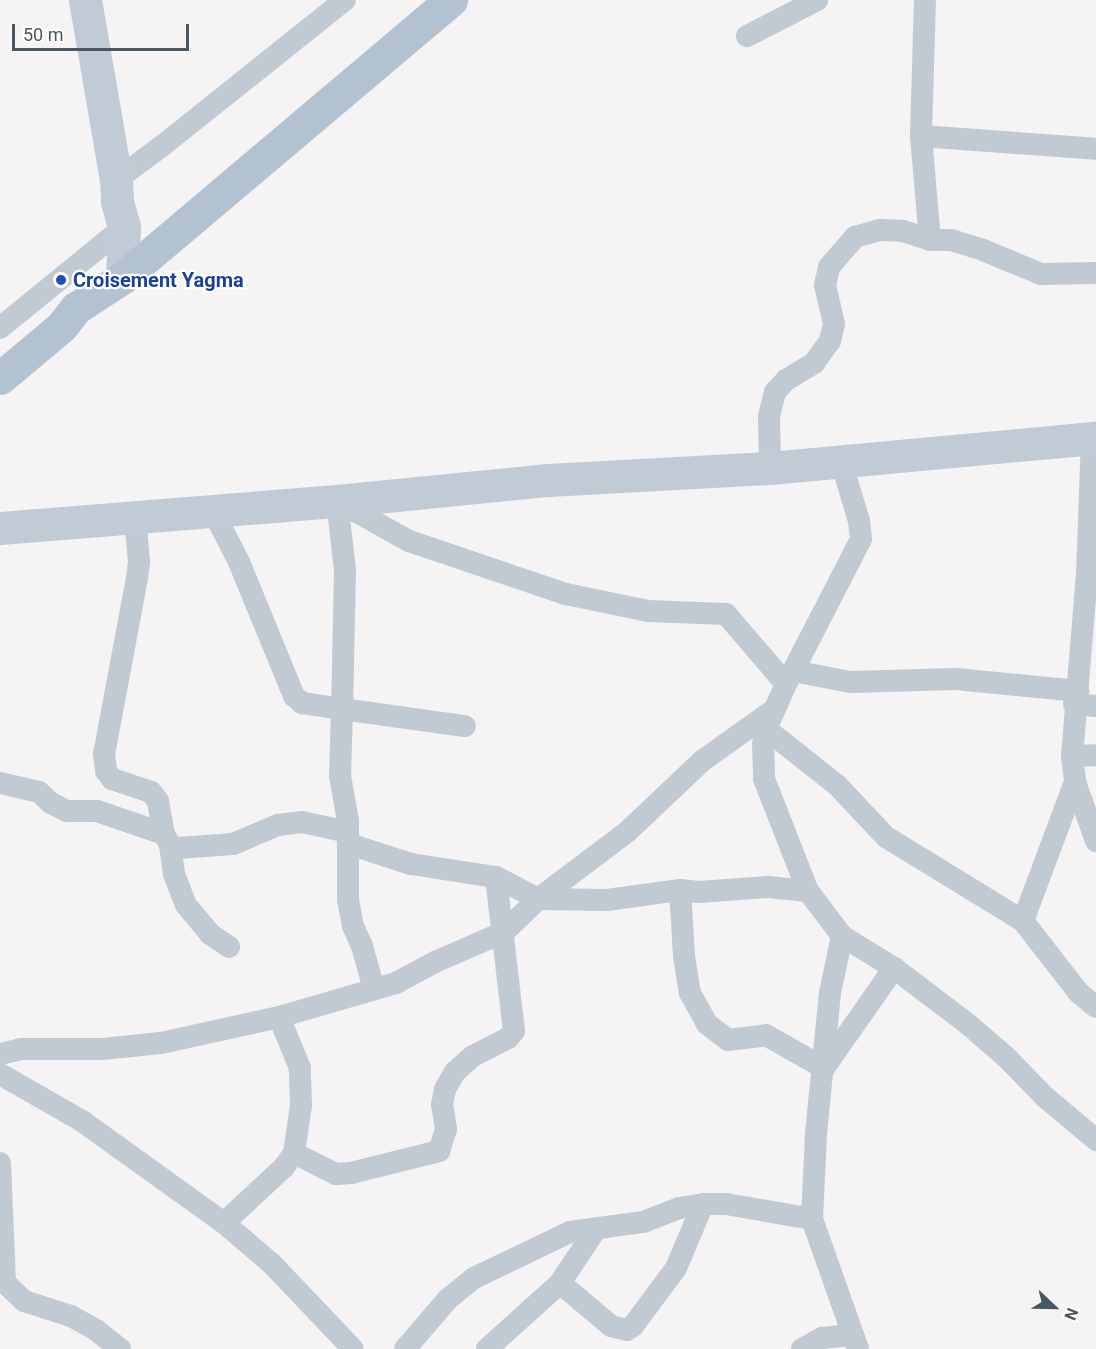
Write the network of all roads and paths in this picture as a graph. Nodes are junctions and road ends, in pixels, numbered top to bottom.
1 (85, 0) edge
2 (345, 0) edge
3 (451, 0) edge
4 (817, 0) edge
5 (926, 0) edge
6 (747, 36) dead end
7 (921, 136) junction
8 (1096, 149) edge
9 (116, 180) junction
10 (124, 227) junction
11 (930, 240) junction
12 (1096, 273) edge
13 (122, 278) junction
14 (0, 328) edge
15 (0, 378) edge
16 (1094, 438) edge
17 (841, 461) junction
18 (770, 468) junction
19 (338, 501) junction
20 (213, 511) junction
21 (135, 517) junction
22 (0, 528) edge
23 (1092, 575) edge
24 (790, 677) junction
25 (1083, 700) edge
26 (342, 709) junction
27 (769, 720) junction
28 (465, 726) dead end
29 (1096, 755) edge
30 (1072, 756) junction
31 (1075, 782) junction
32 (0, 783) edge
33 (349, 838) junction
34 (167, 840) junction
35 (1096, 841) edge
36 (496, 877) junction
37 (680, 890) junction
38 (808, 891) junction
39 (538, 899) junction
40 (1023, 921) junction
41 (504, 932) junction
42 (842, 936) junction
43 (229, 947) dead end
44 (894, 968) junction
45 (374, 989) junction
46 (1096, 1007) edge
47 (279, 1017) junction
48 (0, 1054) edge
49 (824, 1068) junction
50 (0, 1074) edge
51 (1096, 1140) edge
52 (294, 1153) junction
53 (0, 1163) edge
54 (703, 1204) junction
55 (812, 1219) junction
56 (224, 1223) junction
57 (596, 1229) junction
58 (2, 1279) edge
59 (560, 1283) junction
60 (856, 1342) edge
61 (119, 1349) edge
62 (353, 1349) edge
63 (405, 1349) edge
64 (487, 1349) edge
65 (802, 1349) edge

1 - 9 street
2 - 9 street
3 - 13 main road
4 - 6 street
5 - 7 street
7 - 8 street
7 - 11 street
9 - 10 street
10 - 13 street
10 - 14 street
11 - 12 street
11 - 18 street
13 - 15 main road
16 - 17 street
16 - 23 street
17 - 18 street
17 - 24 street
18 - 19 street
19 - 20 street
19 - 24 street
19 - 26 street
20 - 21 street
20 - 26 street
21 - 22 street
21 - 34 street
23 - 25 street
24 - 25 street
24 - 27 street
25 - 30 street
26 - 28 street
26 - 33 street
27 - 38 street
27 - 39 street
27 - 40 street
29 - 30 street
30 - 31 street
31 - 35 street
31 - 40 street
32 - 34 street
33 - 34 street
33 - 36 street
33 - 45 street
34 - 43 street
36 - 39 street
36 - 41 street
37 - 38 street
37 - 39 street
37 - 49 street
38 - 42 street
39 - 41 street
40 - 46 street
41 - 45 street
41 - 52 street
42 - 44 street
42 - 49 street
44 - 49 street
44 - 51 street
45 - 47 street
47 - 48 street
47 - 52 street
49 - 55 street
50 - 56 street
52 - 56 street
53 - 58 street
54 - 55 street
54 - 57 street
54 - 59 street
55 - 60 street
56 - 62 street
57 - 59 street
57 - 63 street
58 - 61 street
59 - 64 street
60 - 65 street

